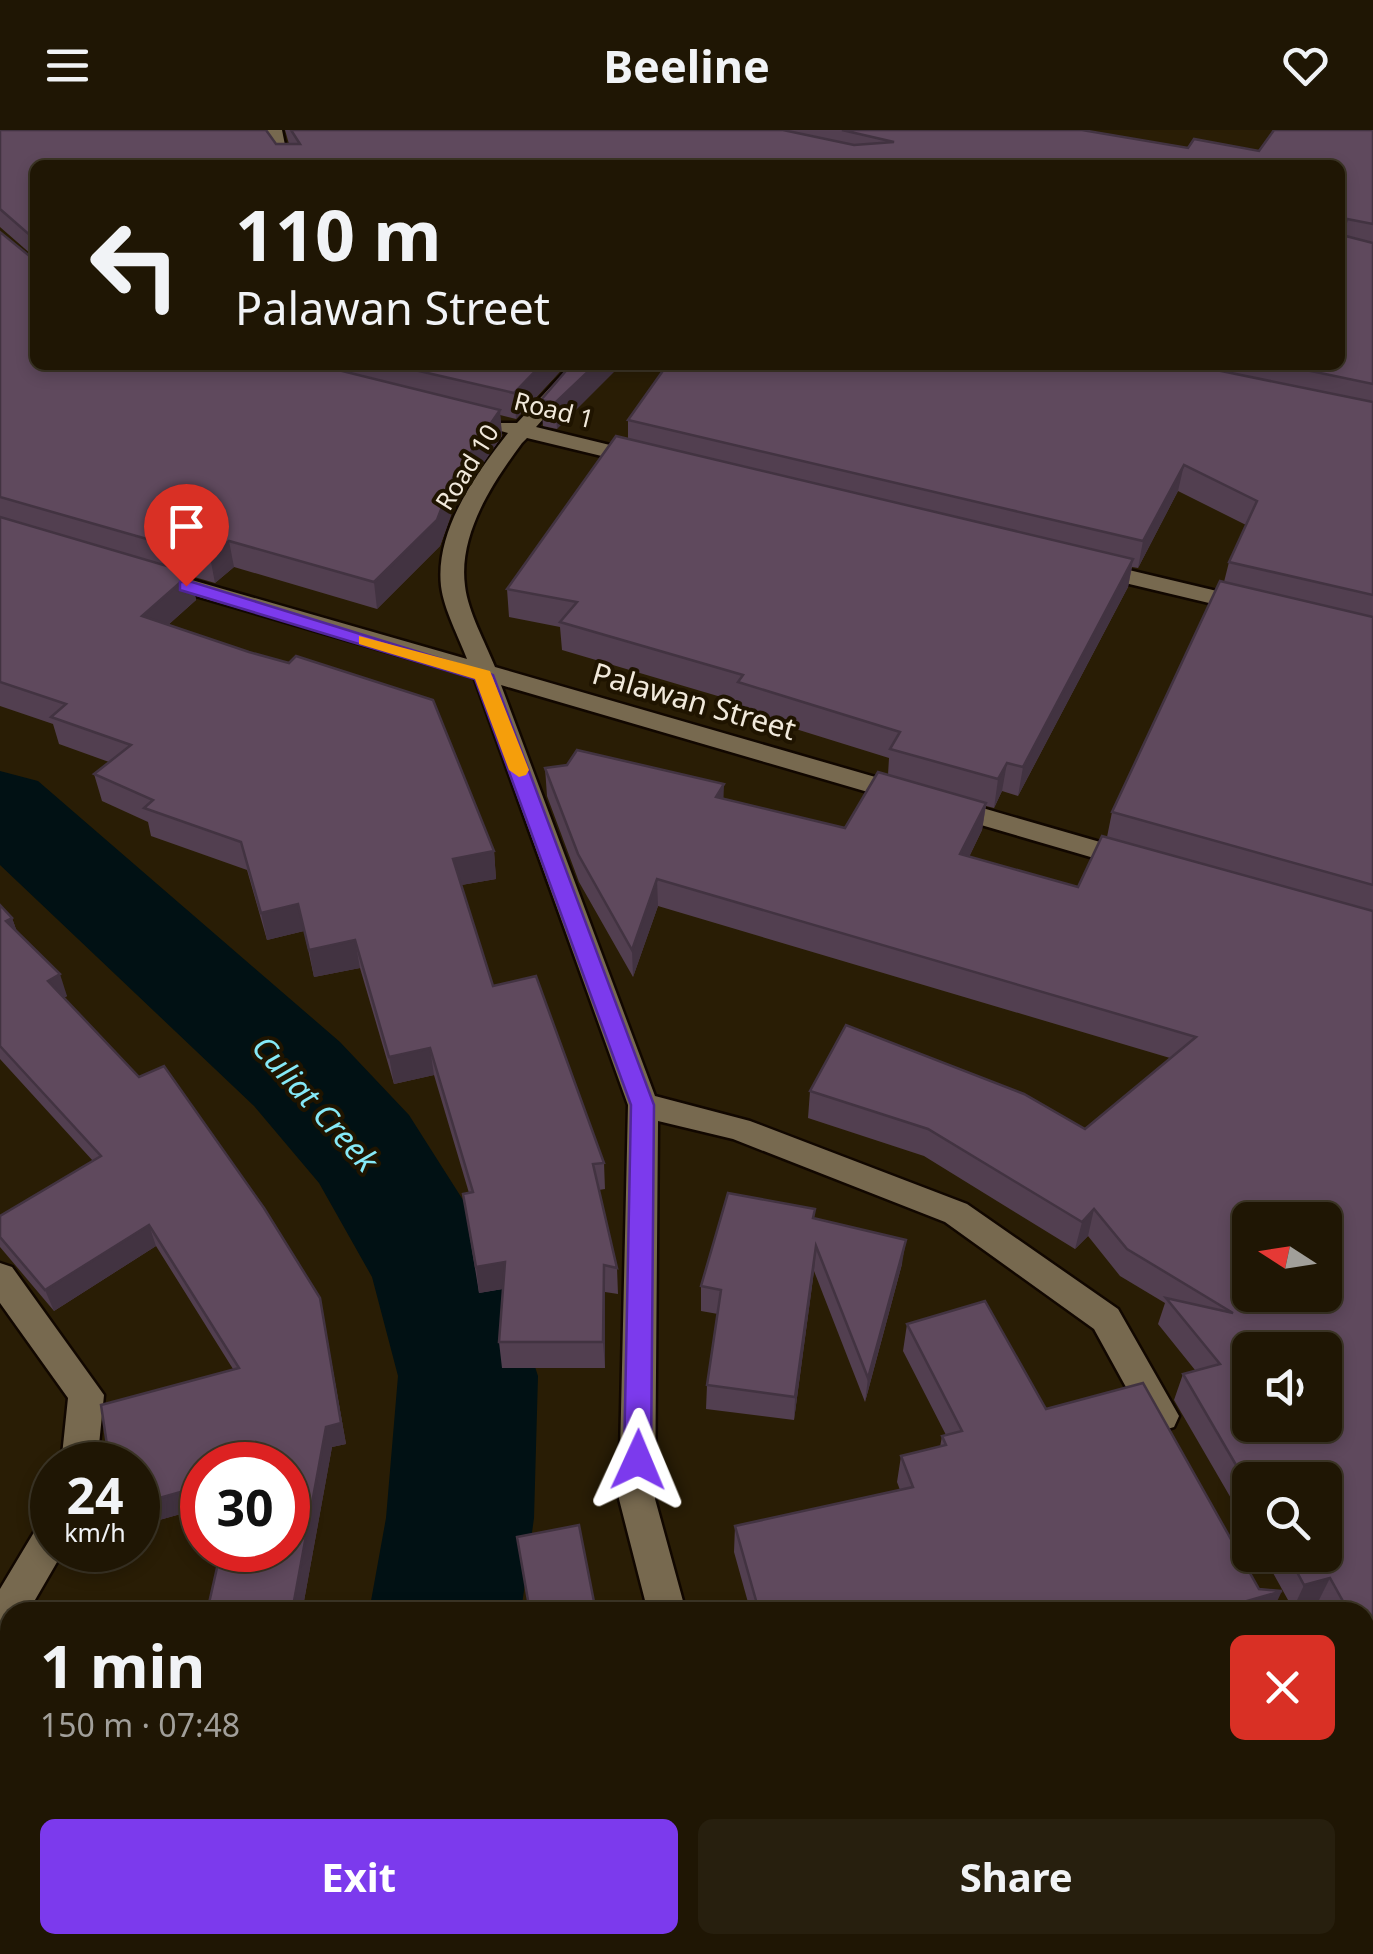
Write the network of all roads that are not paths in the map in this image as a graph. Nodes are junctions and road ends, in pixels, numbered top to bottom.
1 (274, 130) edge
2 (288, 160) edge
3 (577, 370) edge
4 (485, 422) edge
5 (522, 430) junction
6 (657, 463) edge
7 (1064, 561) edge
8 (130, 569) edge
9 (1276, 612) edge
10 (484, 675) junction
11 (1165, 870) edge
12 (643, 1105) junction
13 (0, 1277) edge
14 (1174, 1440) edge
15 (81, 1442) edge
16 (31, 1572) edge
17 (13, 1602) edge
18 (664, 1602) edge

1 - 2 street
3 - 5 street, Road 10
4 - 5 street, Road 1
5 - 6 street, Road 1
5 - 10 street, Road 10
7 - 9 street
8 - 10 street, Palawan Street
10 - 11 street, Palawan Street
10 - 12 street, Road 10
12 - 14 street
12 - 18 street
13 - 15 street
16 - 17 street

